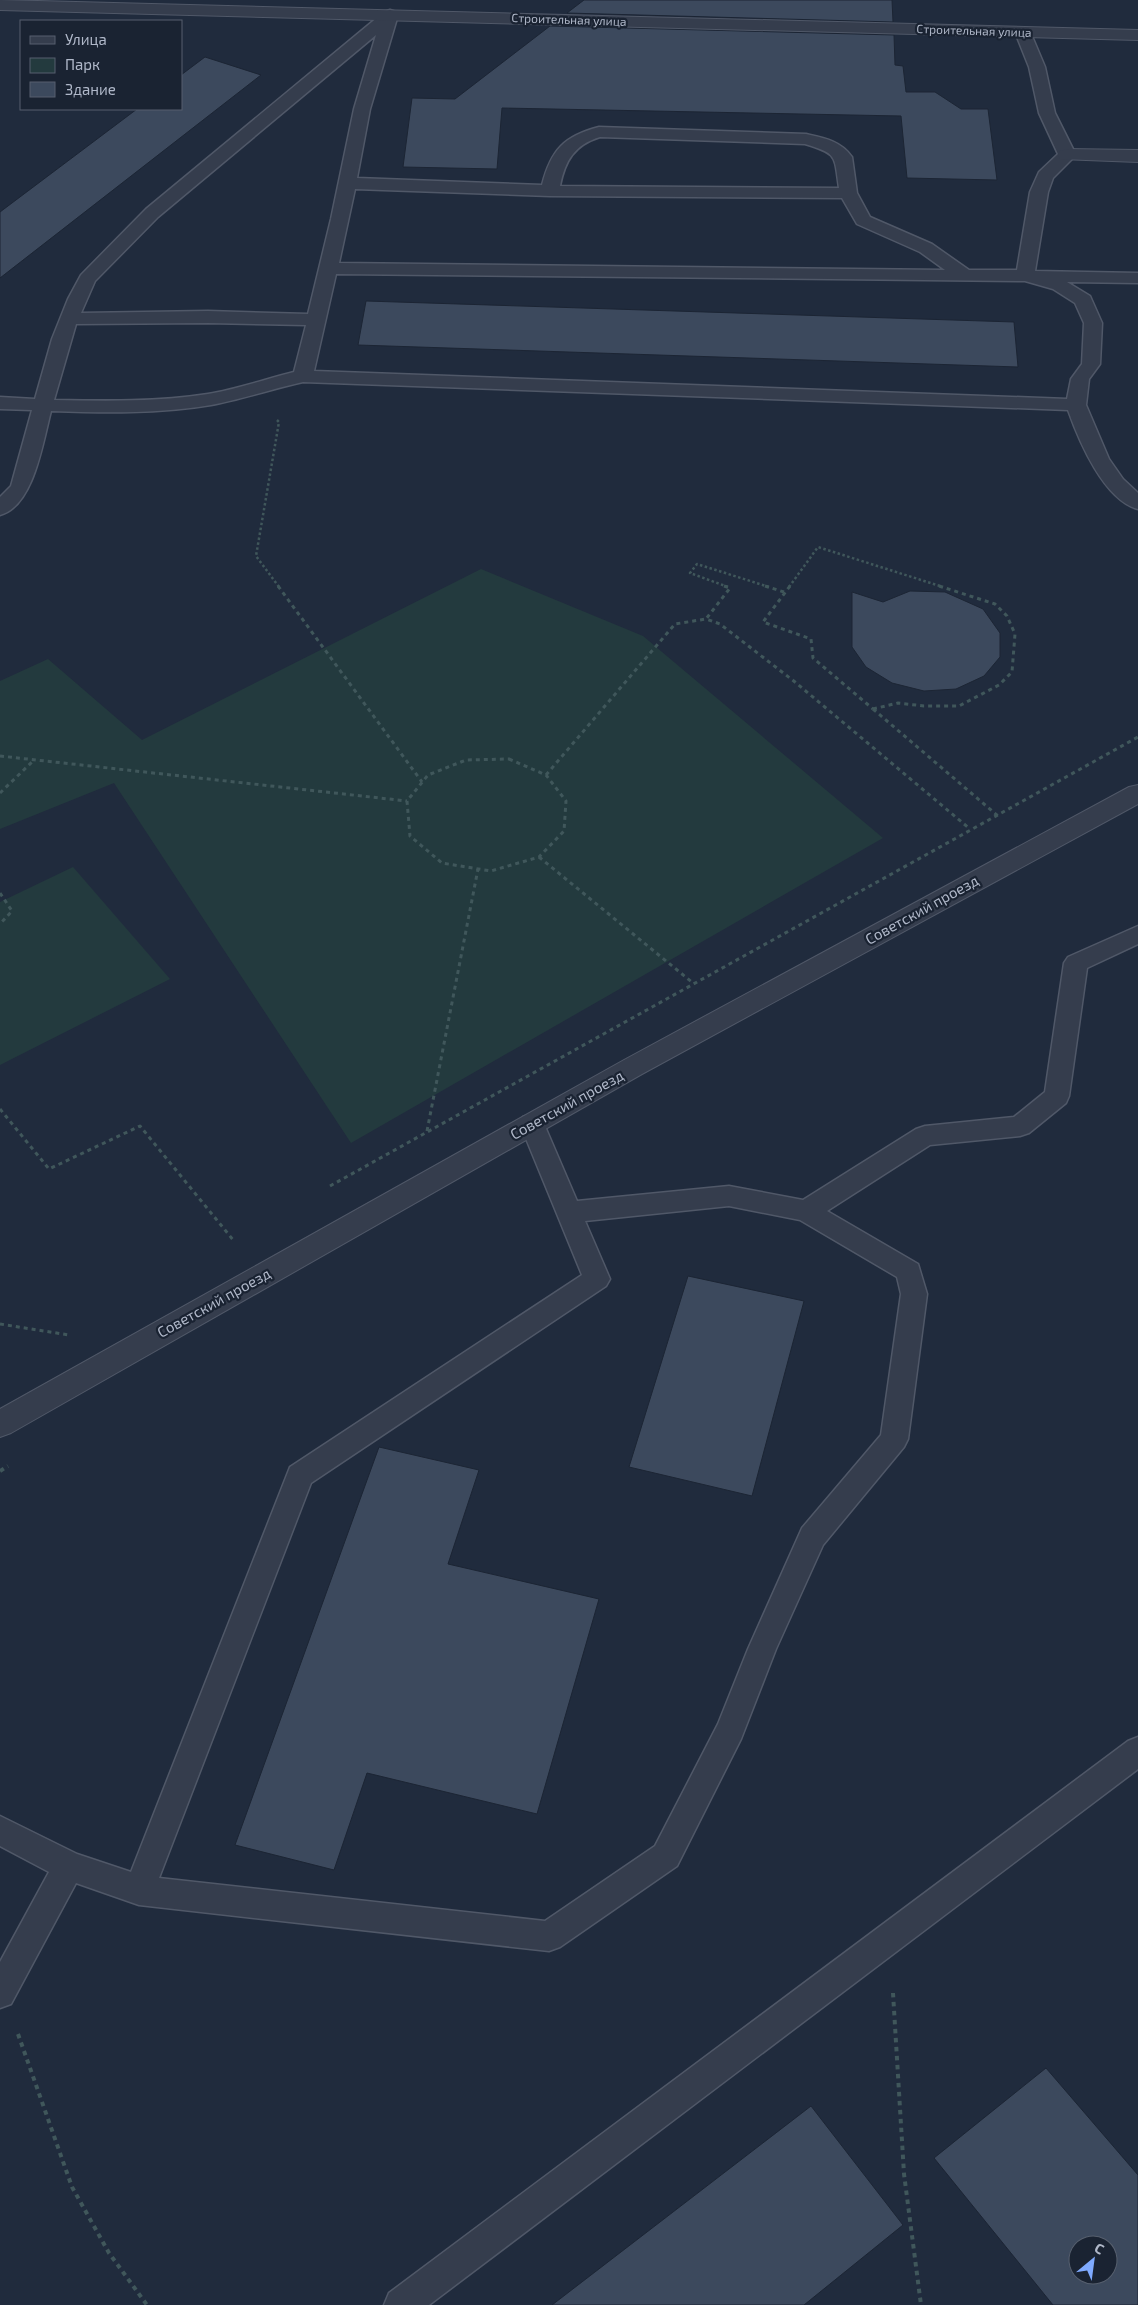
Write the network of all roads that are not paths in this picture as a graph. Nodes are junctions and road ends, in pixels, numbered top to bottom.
1 (527, 0) edge
2 (0, 5) edge
3 (390, 15) junction
4 (521, 18) junction
5 (1023, 32) junction
6 (1138, 35) edge
7 (1068, 155) junction
8 (1138, 156) edge
9 (347, 183) junction
10 (550, 191) junction
11 (848, 193) junction
12 (328, 268) junction
13 (966, 276) junction
14 (1025, 276) junction
15 (1138, 278) edge
16 (69, 319) junction
17 (316, 320) junction
18 (303, 376) junction
19 (0, 403) edge
20 (43, 405) junction
21 (1076, 405) junction
22 (1138, 503) edge
23 (0, 509) edge
24 (1138, 793) edge
25 (1138, 934) edge
26 (532, 1124) junction
27 (806, 1211) junction
28 (570, 1212) junction
29 (0, 1424) edge
30 (1138, 1752) edge
31 (0, 1830) edge
32 (69, 1866) junction
33 (139, 1890) junction
34 (1, 1991) edge
35 (400, 2305) edge

1 - 4 street
2 - 3 street, Строительная улица
3 - 4 street, Строительная улица
3 - 9 lane
3 - 16 lane
4 - 5 street, Строительная улица
5 - 6 street, Строительная улица
5 - 7 lane
7 - 8 street
7 - 14 lane
9 - 10 lane
9 - 12 lane
10 - 11 lane
10 - 11 lane
11 - 13 lane
12 - 13 lane
12 - 17 lane
13 - 14 lane
14 - 15 lane
14 - 21 lane
16 - 17 lane
16 - 20 lane
17 - 18 lane
18 - 20 lane
18 - 21 lane
19 - 20 lane
20 - 23 lane
21 - 22 lane
24 - 26 street, Советский проезд
25 - 27 lane
26 - 28 lane
26 - 29 street, Советский проезд
27 - 28 lane
27 - 33 lane
28 - 33 lane
30 - 35 lane
31 - 32 lane
32 - 33 lane
32 - 34 lane

